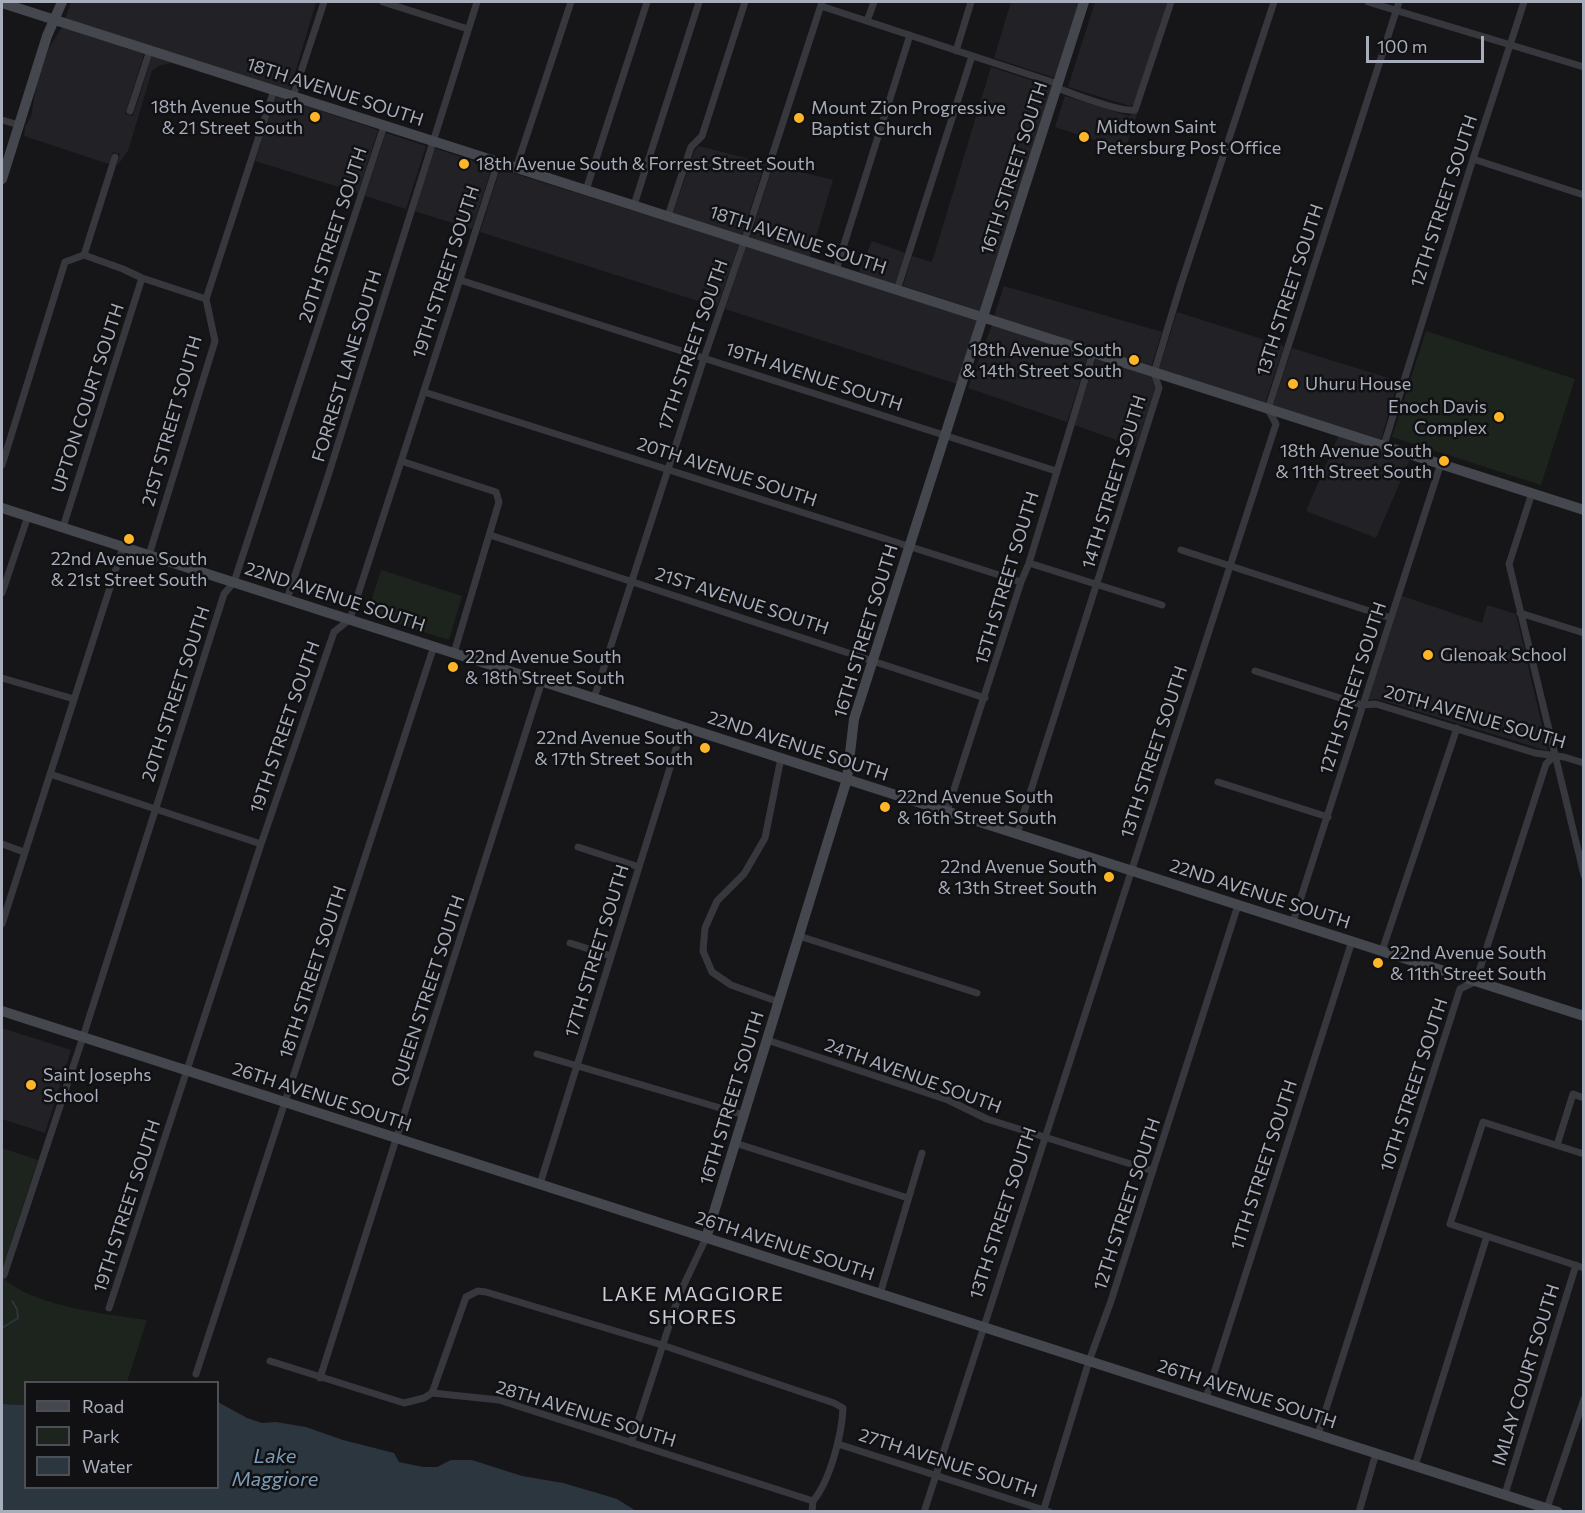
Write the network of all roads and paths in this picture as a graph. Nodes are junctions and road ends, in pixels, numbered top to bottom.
1 (62, 2) edge
2 (324, 2) edge
3 (383, 2) edge
4 (477, 2) edge
5 (571, 2) edge
6 (646, 2) edge
7 (699, 2) edge
8 (745, 2) edge
9 (874, 2) edge
10 (972, 2) edge
11 (1084, 2) edge
12 (1171, 2) edge
13 (1274, 2) edge
14 (1368, 2) edge
15 (1524, 2) edge
16 (2, 3) edge
17 (821, 4) edge
18 (1398, 5) edge
19 (55, 20) junction
20 (867, 21) junction
21 (468, 29) junction
22 (910, 35) junction
23 (1511, 44) junction
24 (150, 50) junction
25 (956, 51) junction
26 (972, 56) junction
27 (1584, 67) edge
28 (1058, 86) junction
29 (274, 90) junction
30 (293, 96) junction
31 (130, 111) dead end
32 (2, 120) edge
33 (19, 125) junction
34 (384, 126) junction
35 (432, 141) junction
36 (115, 157) dead end
37 (1473, 159) junction
38 (498, 162) junction
39 (516, 168) junction
40 (2, 179) edge
41 (586, 190) junction
42 (1584, 195) edge
43 (634, 205) junction
44 (668, 216) junction
45 (744, 241) junction
46 (84, 255) junction
47 (836, 270) junction
48 (142, 278) junction
49 (460, 280) junction
50 (897, 290) junction
51 (206, 299) junction
52 (983, 317) junction
53 (1093, 353) junction
54 (704, 358) junction
55 (1154, 373) junction
56 (424, 392) junction
57 (1268, 409) junction
58 (946, 435) junction
59 (1384, 445) junction
60 (401, 461) junction
61 (1441, 463) junction
62 (2, 465) edge
63 (668, 469) junction
64 (1056, 471) junction
65 (1532, 493) junction
66 (2, 507) edge
67 (1584, 510) edge
68 (28, 516) junction
69 (63, 527) junction
70 (490, 534) junction
71 (123, 547) junction
72 (909, 547) junction
73 (1181, 550) dead end
74 (149, 555) junction
75 (1029, 562) junction
76 (1231, 566) junction
77 (632, 581) junction
78 (234, 582) junction
79 (1021, 582) junction
80 (1097, 584) junction
81 (2, 593) edge
82 (287, 599) junction
83 (1162, 605) dead end
84 (1520, 613) junction
85 (1391, 618) junction
86 (350, 619) junction
87 (1584, 633) edge
88 (434, 646) junction
89 (454, 653) junction
90 (873, 660) junction
91 (1255, 672) dead end
92 (2, 678) edge
93 (542, 681) junction
94 (594, 698) junction
95 (985, 698) junction
96 (74, 699) junction
97 (1362, 705) junction
98 (683, 726) junction
99 (1457, 728) junction
100 (1554, 756) junction
101 (781, 758) junction
102 (1584, 763) edge
103 (50, 774) junction
104 (847, 779) junction
105 (1218, 782) dead end
106 (154, 809) junction
107 (947, 811) junction
108 (1328, 817) junction
109 (1017, 834) junction
110 (2, 844) edge
111 (261, 844) junction
112 (578, 847) dead end
113 (24, 852) junction
114 (639, 867) junction
115 (1131, 870) junction
116 (1584, 875) edge
117 (1238, 905) junction
118 (1293, 922) junction
119 (2, 924) edge
120 (799, 936) junction
121 (1352, 941) junction
122 (570, 943) dead end
123 (1382, 951) junction
124 (611, 956) junction
125 (1476, 981) junction
126 (977, 993) dead end
127 (779, 1002) junction
128 (2, 1011) edge
129 (1584, 1016) edge
130 (83, 1037) junction
131 (767, 1040) junction
132 (537, 1054) dead end
133 (577, 1065) junction
134 (187, 1071) junction
135 (1584, 1098) edge
136 (286, 1103) junction
137 (744, 1115) junction
138 (1044, 1137) junction
139 (397, 1138) junction
140 (735, 1143) junction
141 (1557, 1145) junction
142 (922, 1153) dead end
143 (1584, 1154) edge
144 (1153, 1171) junction
145 (540, 1184) junction
146 (908, 1198) junction
147 (1487, 1236) junction
148 (706, 1238) junction
149 (1580, 1266) edge
150 (4, 1275) dead end
151 (880, 1294) junction
152 (109, 1308) dead end
153 (982, 1327) junction
154 (662, 1345) junction
155 (270, 1361) dead end
156 (1089, 1361) junction
157 (196, 1374) dead end
158 (320, 1378) junction
159 (432, 1393) junction
160 (1206, 1398) junction
161 (1584, 1399) edge
162 (1318, 1434) junction
163 (631, 1443) junction
164 (838, 1444) junction
165 (1376, 1453) junction
166 (1415, 1466) junction
167 (935, 1475) junction
168 (1505, 1494) junction
169 (813, 1501) junction
170 (1553, 1510) edge
171 (1046, 1511) edge
172 (812, 1512) edge
173 (924, 1512) edge
174 (1359, 1512) edge

1 - 19 street
2 - 30 street
3 - 21 street
4 - 21 street
5 - 39 street
6 - 41 street
7 - 43 street
8 - 44 street
9 - 20 street
10 - 25 street
11 - 28 street, 16TH STREET SOUTH
12 - 28 street
13 - 55 street, 14TH STREET SOUTH
14 - 18 street
15 - 23 street, 12TH STREET SOUTH
16 - 19 street, 18TH AVENUE SOUTH
17 - 20 street
17 - 45 street, 17TH STREET SOUTH
18 - 23 street
18 - 57 street, 13TH STREET SOUTH
19 - 24 street, 18TH AVENUE SOUTH
19 - 33 street
20 - 22 street
21 - 35 street
22 - 25 street
22 - 47 street
23 - 27 street
23 - 37 street, 12TH STREET SOUTH
24 - 29 street, 18TH AVENUE SOUTH
24 - 31 street
25 - 26 street
26 - 28 street
26 - 50 street
28 - 52 street, 16TH STREET SOUTH
29 - 30 street, 18TH AVENUE SOUTH
29 - 51 street
30 - 34 street, 18TH AVENUE SOUTH
32 - 33 street
33 - 40 street
34 - 35 street, 18TH AVENUE SOUTH
34 - 78 street, 20TH STREET SOUTH
35 - 38 street, 18TH AVENUE SOUTH
35 - 82 street, FORREST LANE SOUTH
36 - 46 street
37 - 42 street
37 - 59 street, 12TH STREET SOUTH
38 - 39 street, 18TH AVENUE SOUTH
38 - 49 street, 19TH STREET SOUTH
39 - 41 street, 18TH AVENUE SOUTH
41 - 43 street, 18TH AVENUE SOUTH
43 - 44 street, 18TH AVENUE SOUTH
44 - 45 street, 18TH AVENUE SOUTH
45 - 47 street, 18TH AVENUE SOUTH
45 - 54 street, 17TH STREET SOUTH
46 - 48 street
46 - 62 street
47 - 50 street, 18TH AVENUE SOUTH
48 - 51 street
48 - 69 street, UPTON COURT SOUTH
49 - 54 street, 19TH AVENUE SOUTH
49 - 56 street, 19TH STREET SOUTH
50 - 52 street, 18TH AVENUE SOUTH
51 - 74 street, 21ST STREET SOUTH
52 - 53 street, 18TH AVENUE SOUTH
52 - 58 street, 16TH STREET SOUTH
53 - 55 street, 18TH AVENUE SOUTH
53 - 64 street, 15TH STREET SOUTH
54 - 58 street, 19TH AVENUE SOUTH
54 - 63 street, 17TH STREET SOUTH
55 - 57 street, 18TH AVENUE SOUTH
55 - 80 street, 14TH STREET SOUTH
56 - 60 street, 19TH STREET SOUTH
56 - 63 street, 20TH AVENUE SOUTH
57 - 59 street, 18TH AVENUE SOUTH
57 - 76 street, 13TH STREET SOUTH
58 - 64 street, 19TH AVENUE SOUTH
58 - 72 street, 16TH STREET SOUTH
59 - 61 street, 18TH AVENUE SOUTH
60 - 70 street
60 - 86 street, 19TH STREET SOUTH
61 - 65 street, 18TH AVENUE SOUTH
61 - 85 street, 12TH STREET SOUTH
63 - 72 street, 20TH AVENUE SOUTH
63 - 77 street, 17TH STREET SOUTH
64 - 75 street, 15TH STREET SOUTH
65 - 67 street, 18TH AVENUE SOUTH
65 - 84 street
66 - 68 street, 22ND AVENUE SOUTH
68 - 69 street, 22ND AVENUE SOUTH
68 - 81 street
69 - 71 street, 22ND AVENUE SOUTH
70 - 77 street, 21ST AVENUE SOUTH
70 - 89 street
71 - 74 street, 22ND AVENUE SOUTH
71 - 96 street
72 - 79 street, 20TH AVENUE SOUTH
72 - 90 street, 16TH STREET SOUTH
73 - 76 street
74 - 78 street, 22ND AVENUE SOUTH
75 - 79 street, 15TH STREET SOUTH
75 - 80 street
76 - 85 street
76 - 115 street, 13TH STREET SOUTH
77 - 90 street, 21ST AVENUE SOUTH
77 - 94 street, 17TH STREET SOUTH
78 - 82 street, 22ND AVENUE SOUTH
78 - 106 street, 20TH STREET SOUTH
79 - 95 street, 15TH STREET SOUTH
80 - 83 street
80 - 109 street, 14TH STREET SOUTH
82 - 86 street, 22ND AVENUE SOUTH
84 - 87 street
84 - 100 street
85 - 97 street, 12TH STREET SOUTH
86 - 88 street, 22ND AVENUE SOUTH
86 - 111 street, 19TH STREET SOUTH
88 - 89 street, 22ND AVENUE SOUTH
88 - 136 street, 18TH STREET SOUTH
89 - 93 street, 22ND AVENUE SOUTH
90 - 95 street, 21ST AVENUE SOUTH
90 - 104 street, 16TH STREET SOUTH
91 - 97 street, 20TH AVENUE SOUTH
92 - 96 street
93 - 94 street, 22ND AVENUE SOUTH
93 - 139 street, QUEEN STREET SOUTH
94 - 98 street, 22ND AVENUE SOUTH
95 - 107 street, 15TH STREET SOUTH
96 - 103 street
97 - 99 street, 20TH AVENUE SOUTH
97 - 108 street, 12TH STREET SOUTH
98 - 101 street, 22ND AVENUE SOUTH
98 - 114 street, 17TH STREET SOUTH
99 - 100 street, 20TH AVENUE SOUTH
99 - 123 street
100 - 102 street, 20TH AVENUE SOUTH
100 - 116 street
100 - 125 street, 10TH STREET SOUTH
101 - 104 street, 22ND AVENUE SOUTH
101 - 127 street
103 - 106 street
103 - 113 street
104 - 107 street, 22ND AVENUE SOUTH
104 - 120 street, 16TH STREET SOUTH
105 - 108 street
106 - 111 street
106 - 130 street, 20TH STREET SOUTH
107 - 109 street, 22ND AVENUE SOUTH
108 - 118 street, 12TH STREET SOUTH
109 - 115 street, 22ND AVENUE SOUTH
110 - 113 street
111 - 134 street, 19TH STREET SOUTH
112 - 114 street
113 - 119 street
114 - 124 street, 17TH STREET SOUTH
115 - 117 street, 22ND AVENUE SOUTH
115 - 138 street, 13TH STREET SOUTH
117 - 118 street, 22ND AVENUE SOUTH
117 - 144 street, 12TH STREET SOUTH
118 - 121 street, 22ND AVENUE SOUTH
120 - 126 street
120 - 127 street, 16TH STREET SOUTH
121 - 123 street, 22ND AVENUE SOUTH
121 - 160 street, 11TH STREET SOUTH
122 - 124 street
123 - 125 street, 22ND AVENUE SOUTH
124 - 133 street, 17TH STREET SOUTH
125 - 129 street, 22ND AVENUE SOUTH
125 - 162 street, 10TH STREET SOUTH
127 - 131 street, 16TH STREET SOUTH
128 - 130 street, 26TH AVENUE SOUTH
130 - 134 street, 26TH AVENUE SOUTH
130 - 150 street, 20TH STREET SOUTH
131 - 137 street, 16TH STREET SOUTH
131 - 138 street, 24TH AVENUE SOUTH
132 - 133 street
133 - 137 street
133 - 145 street, 17TH STREET SOUTH
134 - 136 street, 26TH AVENUE SOUTH
134 - 152 street, 19TH STREET SOUTH
135 - 141 street
136 - 139 street, 26TH AVENUE SOUTH
136 - 157 street, 18TH STREET SOUTH
137 - 140 street, 16TH STREET SOUTH
138 - 144 street, 24TH AVENUE SOUTH
138 - 153 street, 13TH STREET SOUTH
139 - 145 street, 26TH AVENUE SOUTH
139 - 158 street, QUEEN STREET SOUTH
140 - 146 street
140 - 148 street, 16TH STREET SOUTH
141 - 143 street
141 - 147 street
142 - 146 street
144 - 156 street, 12TH STREET SOUTH
145 - 148 street, 26TH AVENUE SOUTH
146 - 151 street
147 - 149 street
147 - 166 street
148 - 151 street, 26TH AVENUE SOUTH
148 - 154 street, 16TH STREET SOUTH
149 - 168 street, IMLAY COURT SOUTH
151 - 153 street, 26TH AVENUE SOUTH
153 - 156 street, 26TH AVENUE SOUTH
153 - 167 street, 13TH STREET SOUTH
154 - 159 street, 27TH AVENUE SOUTH
154 - 163 street, 16TH STREET SOUTH
154 - 164 street, 27TH AVENUE SOUTH
155 - 158 street, 28TH AVENUE SOUTH
156 - 160 street, 26TH AVENUE SOUTH
156 - 171 street, 12TH STREET SOUTH
158 - 159 street, 28TH AVENUE SOUTH
159 - 163 street, 28TH AVENUE SOUTH
160 - 162 street, 26TH AVENUE SOUTH
161 - 170 street
162 - 165 street, 26TH AVENUE SOUTH
163 - 169 street, 28TH AVENUE SOUTH
164 - 167 street, 27TH AVENUE SOUTH
164 - 169 street
165 - 166 street, 26TH AVENUE SOUTH
165 - 174 street
166 - 168 street, 26TH AVENUE SOUTH
167 - 171 street, 27TH AVENUE SOUTH
167 - 173 street, 13TH STREET SOUTH
168 - 170 street, 26TH AVENUE SOUTH
169 - 172 street

